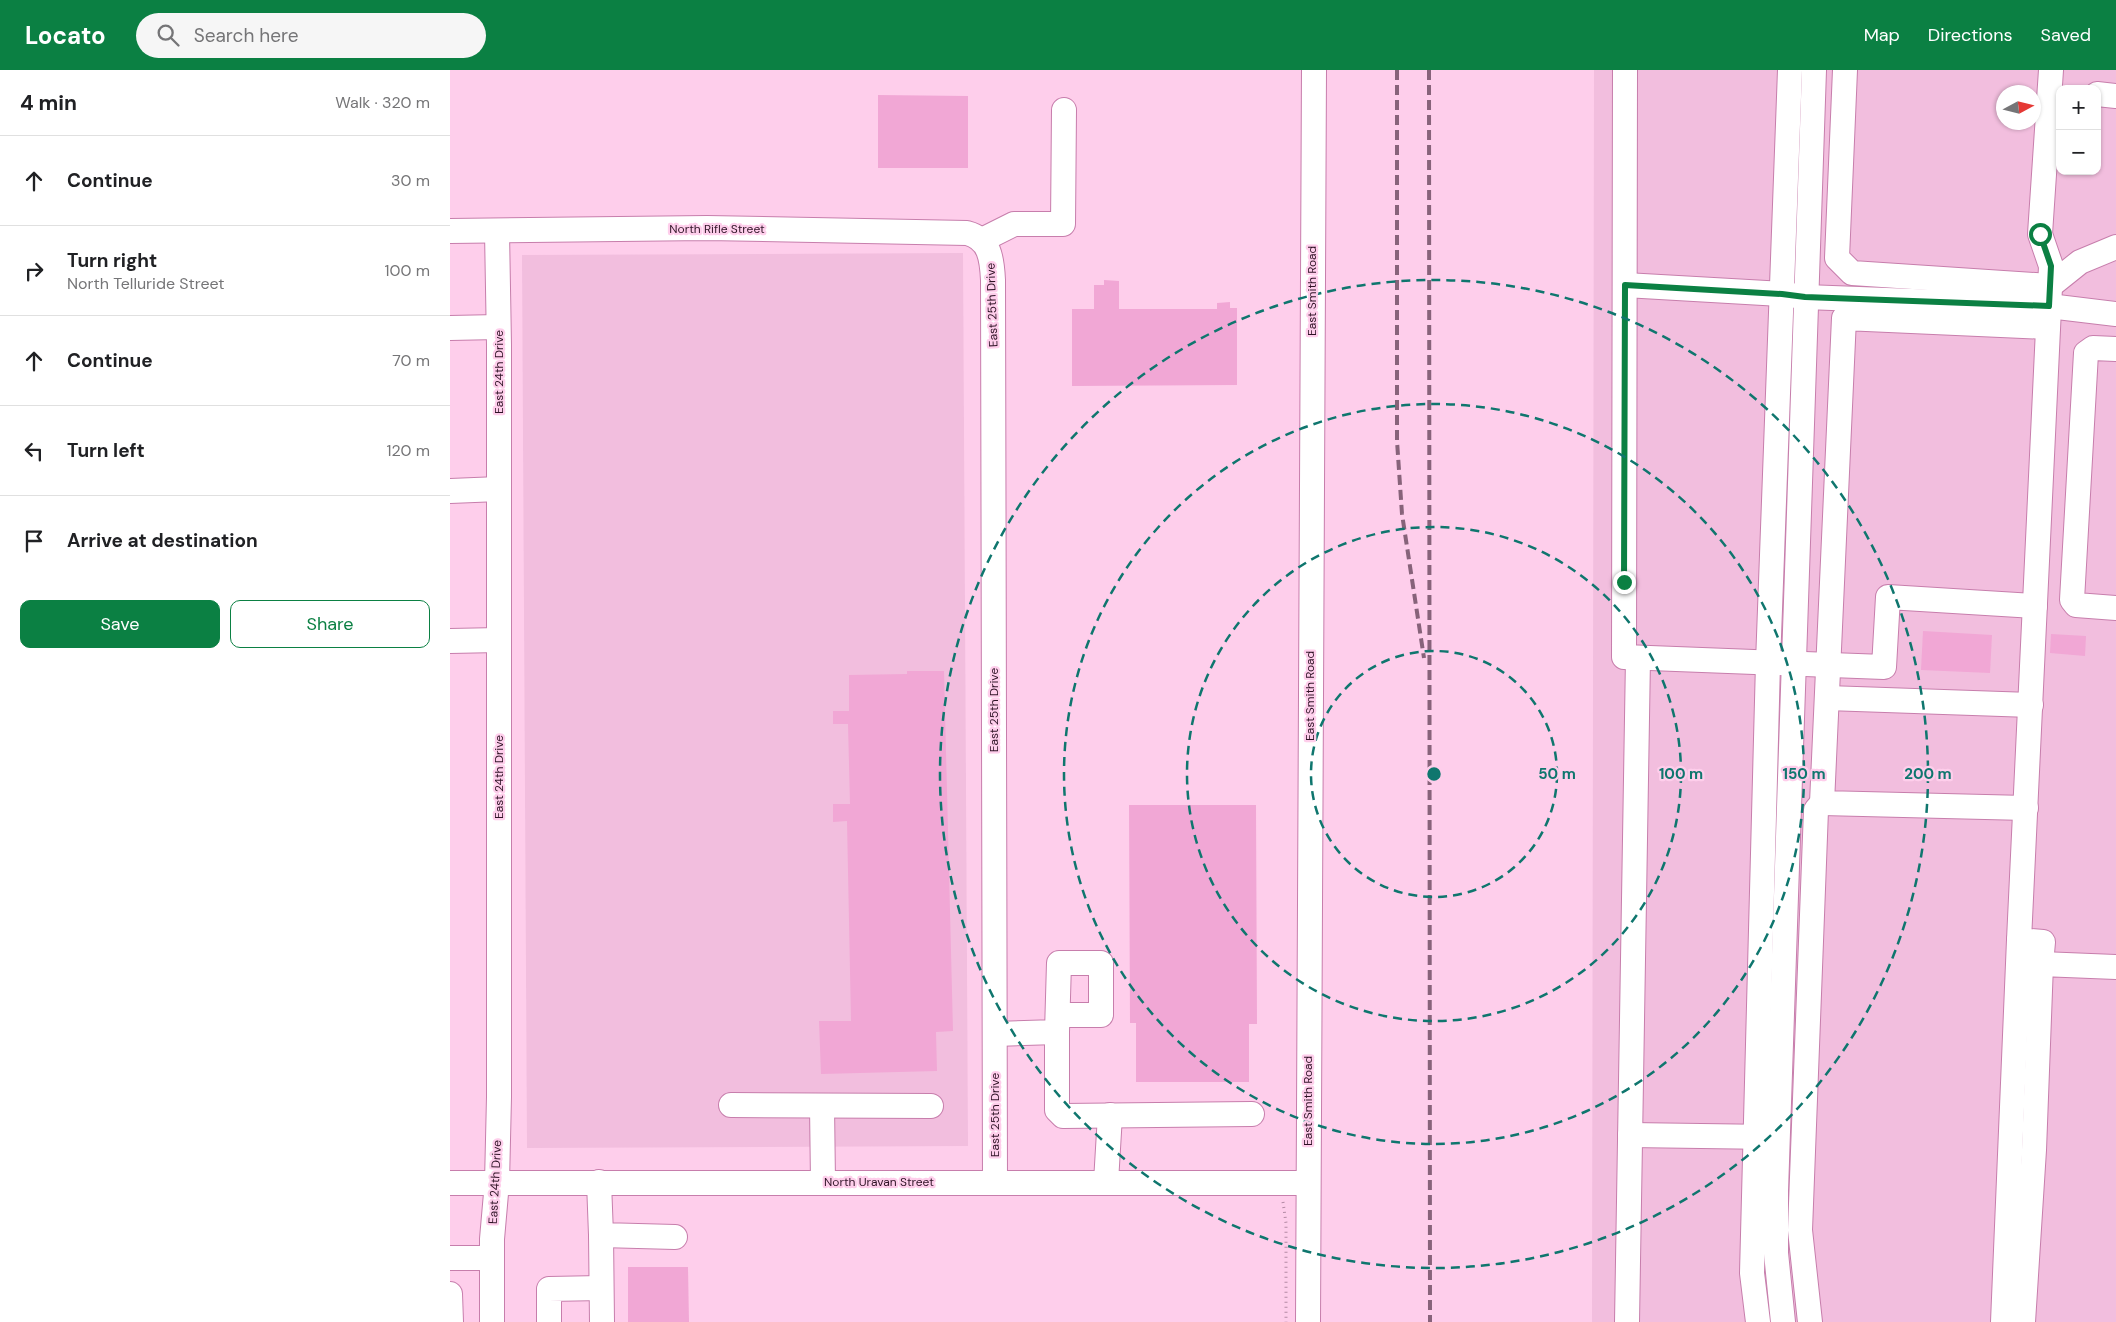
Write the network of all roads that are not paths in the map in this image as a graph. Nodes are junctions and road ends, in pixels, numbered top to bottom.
1 (1314, 70) edge
2 (1625, 70) edge
3 (1790, 70) edge
4 (1814, 70) edge
5 (1846, 70) edge
6 (2054, 84) edge
7 (2101, 94) edge
8 (2116, 96) edge
9 (1064, 110) dead end
10 (450, 231) edge
11 (497, 232) junction
12 (982, 240) junction
13 (2116, 247) edge
14 (1625, 285) junction
15 (1782, 294) junction
16 (1805, 297) junction
17 (2049, 306) junction
18 (2116, 314) edge
19 (498, 326) junction
20 (450, 328) edge
21 (2116, 349) edge
22 (498, 489) junction
23 (450, 491) edge
24 (2035, 606) junction
25 (2116, 608) edge
26 (499, 640) junction
27 (450, 641) edge
28 (1638, 658) junction
29 (1768, 663) junction
30 (1792, 664) junction
31 (1828, 665) junction
32 (1827, 698) junction
33 (2031, 706) junction
34 (1822, 803) junction
35 (2026, 808) junction
36 (1763, 861) junction
37 (1786, 863) junction
38 (1814, 865) junction
39 (2019, 940) junction
40 (2042, 964) junction
41 (2116, 967) edge
42 (995, 1034) junction
43 (731, 1105) dead end
44 (822, 1106) junction
45 (931, 1106) dead end
46 (1252, 1114) dead end
47 (1110, 1115) junction
48 (1630, 1136) junction
49 (1767, 1137) junction
50 (1804, 1138) junction
51 (497, 1182) junction
52 (599, 1182) junction
53 (823, 1182) junction
54 (995, 1182) junction
55 (1106, 1182) junction
56 (450, 1183) edge
57 (1308, 1183) junction
58 (601, 1235) junction
59 (675, 1236) dead end
60 (450, 1258) edge
61 (492, 1258) junction
62 (601, 1288) junction
63 (450, 1294) edge
64 (451, 1322) edge
65 (492, 1322) edge
66 (549, 1322) edge
67 (602, 1322) edge
68 (1308, 1322) edge
69 (1628, 1322) edge
70 (1758, 1322) edge
71 (1783, 1322) edge
72 (1810, 1322) edge
73 (2003, 1322) edge
74 (2023, 1322) edge

1 - 57 street, East Smith Road
2 - 14 street
3 - 15 street
4 - 16 street
5 - 17 street
6 - 17 street
7 - 8 street
9 - 12 street
10 - 11 street, North Rifle Street
11 - 12 street, North Rifle Street
11 - 19 street, East 24th Drive
12 - 42 street, East 25th Drive
13 - 17 street
14 - 15 street
14 - 28 street
15 - 16 street
15 - 29 street
16 - 17 street
16 - 30 street
17 - 18 street
17 - 24 street
17 - 31 street
19 - 20 street
19 - 22 street, East 24th Drive
21 - 25 street
22 - 23 street
22 - 26 street, East 24th Drive
24 - 31 street
24 - 33 street
26 - 27 street
26 - 51 street, East 24th Drive
28 - 29 street
28 - 48 street
29 - 30 street
29 - 36 street
30 - 31 street
30 - 37 street
31 - 32 street
32 - 33 street
32 - 34 street
33 - 35 street
34 - 35 street
34 - 38 street
35 - 39 street
36 - 37 street
36 - 49 street
37 - 38 street
37 - 49 street
38 - 50 street
39 - 40 street
39 - 73 street
40 - 41 street
40 - 74 street
42 - 47 street
42 - 54 street, East 25th Drive
43 - 44 street
44 - 45 street
44 - 53 street
46 - 47 street
47 - 55 street
48 - 49 street
48 - 69 street
49 - 50 street
49 - 70 street
49 - 71 street
50 - 72 street
51 - 52 street, North Uravan Street
51 - 56 street, North Uravan Street
51 - 61 street, East 24th Drive
52 - 53 street, North Uravan Street
52 - 58 street
53 - 54 street, North Uravan Street
54 - 55 street, North Uravan Street
55 - 57 street, North Uravan Street
57 - 68 street, East Smith Road
58 - 59 street
58 - 62 street
60 - 61 street
61 - 65 street, East 24th Drive
62 - 66 street
62 - 67 street
63 - 64 street

